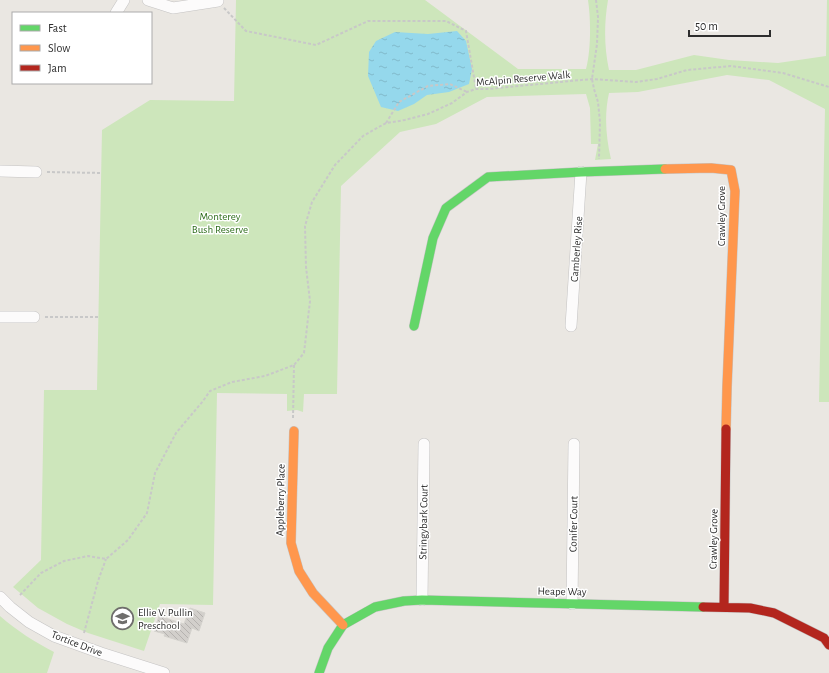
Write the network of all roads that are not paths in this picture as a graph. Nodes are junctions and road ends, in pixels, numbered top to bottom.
1 (124, 0) edge
2 (148, 0) edge
3 (218, 1) road end
4 (117, 12) edge
5 (0, 171) edge
6 (36, 172) road end
7 (581, 172) junction
8 (0, 317) edge
9 (34, 317) road end
10 (414, 326) dead end
11 (571, 326) dead end
12 (294, 431) road end
13 (424, 444) dead end
14 (574, 444) dead end
15 (0, 597) edge
16 (422, 600) junction
17 (572, 604) junction
18 (724, 607) junction
19 (343, 625) junction
20 (827, 638) edge
21 (164, 673) edge
22 (319, 673) edge

1 - 4 street
2 - 3 street
5 - 6 street
7 - 10 street, Crawley Grove
7 - 11 street, Camberley Rise
7 - 18 street, Crawley Grove
8 - 9 street
12 - 19 street, Appleberry Place
13 - 16 street, Stringybark Court
14 - 17 street, Conifer Court
15 - 21 street, Tortice Drive
16 - 17 street, Heape Way
16 - 19 street, Heape Way
17 - 18 street, Heape Way
18 - 20 street, Heape Way
19 - 22 street, Heape Way

